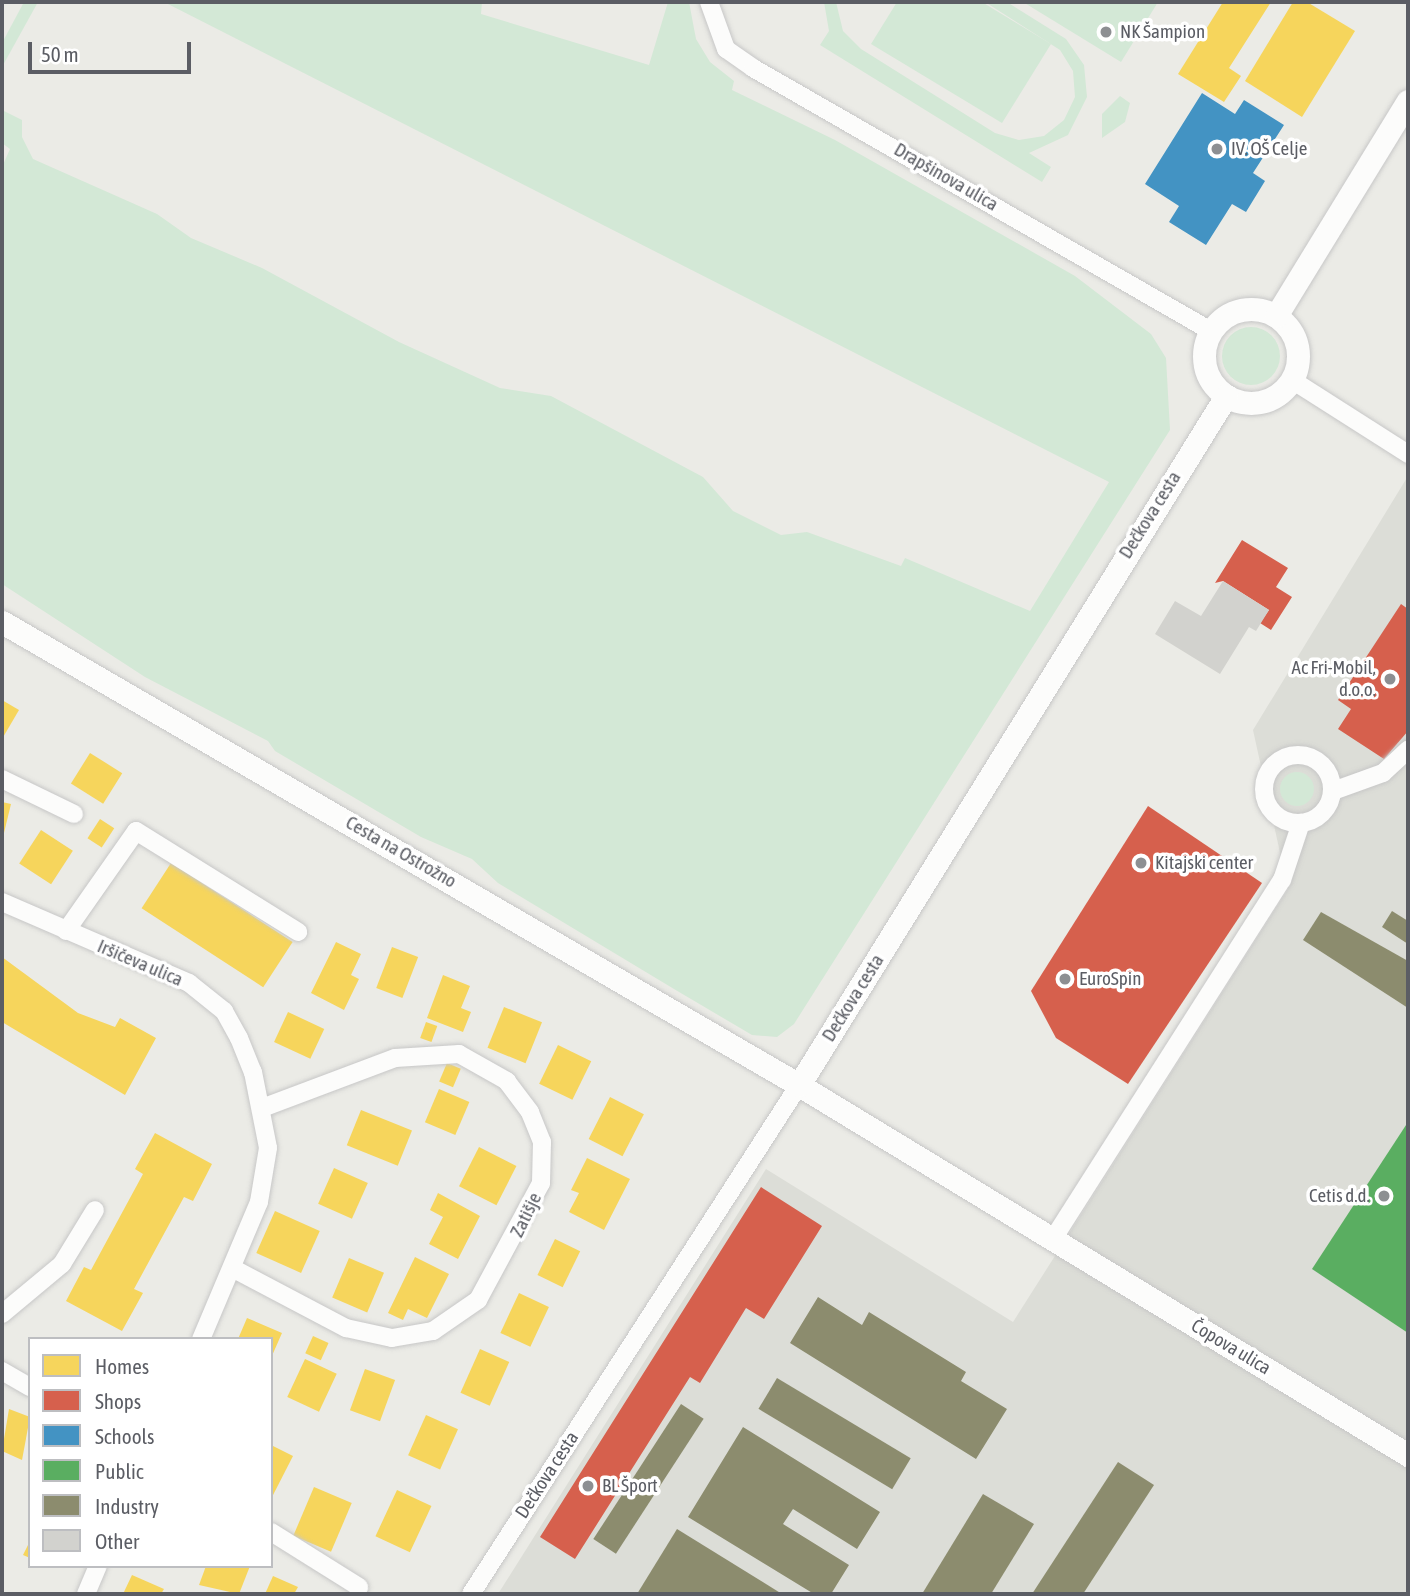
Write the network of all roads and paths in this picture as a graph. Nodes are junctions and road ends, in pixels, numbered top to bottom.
1 (709, 2) edge
2 (1408, 101) edge
3 (1276, 316) junction
4 (1211, 331) junction
5 (1292, 380) junction
6 (1226, 397) junction
7 (1408, 454) edge
8 (2, 622) edge
9 (1408, 750) edge
10 (2, 779) edge
11 (1333, 792) junction
12 (74, 814) dead end
13 (1301, 823) junction
14 (2, 902) edge
15 (65, 930) junction
16 (298, 932) dead end
17 (799, 1085) junction
18 (262, 1108) junction
19 (95, 1210) dead end
20 (1054, 1239) junction
21 (234, 1269) junction
22 (2, 1314) edge
23 (202, 1337) edge
24 (2, 1371) edge
25 (28, 1386) edge
26 (1408, 1455) edge
27 (273, 1533) edge
28 (97, 1568) edge
29 (359, 1587) dead end
30 (86, 1594) edge
31 (471, 1594) edge

1 - 4 street, Drapšinova ulica
2 - 3 street
3 - 4 street
3 - 5 street
4 - 6 street
5 - 6 street
5 - 7 street
6 - 17 street, Dečkova cesta
8 - 17 street, Cesta na Ostrožno
9 - 11 street
10 - 12 street
11 - 13 street
11 - 13 street
13 - 20 street
14 - 15 street, Iršičeva ulica
15 - 16 street
15 - 18 street, Iršičeva ulica
17 - 20 street, Cesta na Ostrožno
17 - 31 street, Dečkova cesta
18 - 21 street, Iršičeva ulica
18 - 21 street, Zatišje
19 - 22 street
20 - 26 street, Čopova ulica
21 - 23 street, Iršičeva ulica
24 - 25 street
27 - 29 street
28 - 30 street

